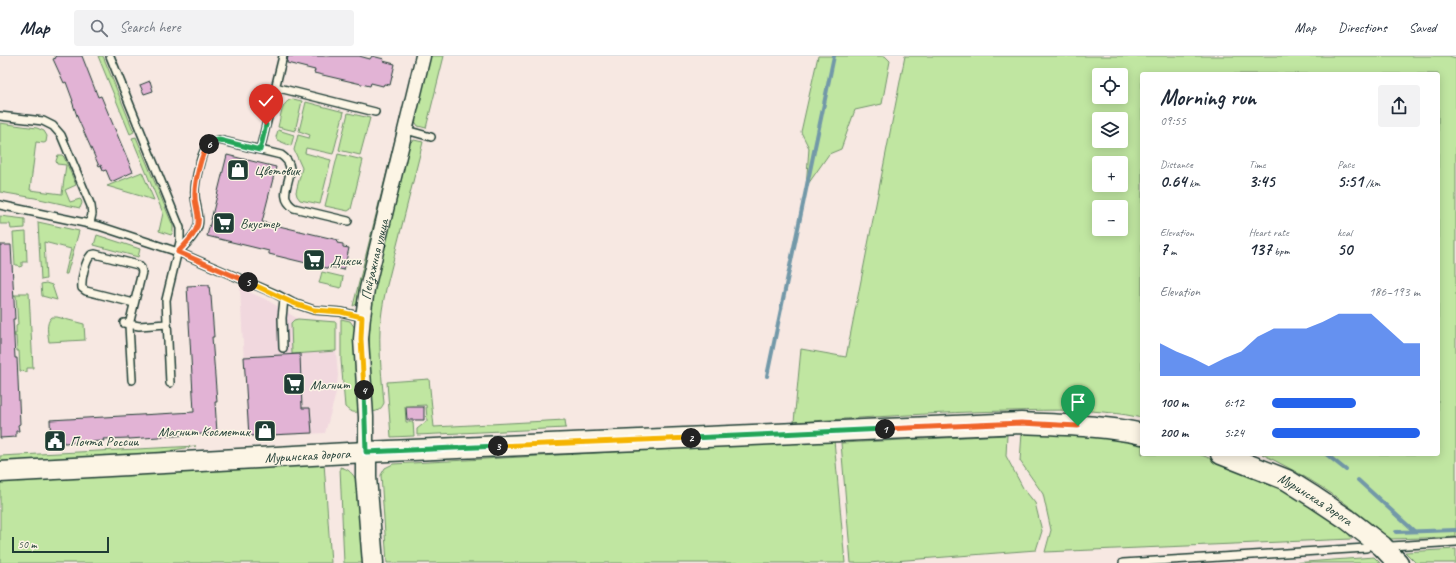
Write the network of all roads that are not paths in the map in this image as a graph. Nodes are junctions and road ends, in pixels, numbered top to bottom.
1 (110, 56) edge
2 (283, 56) edge
3 (423, 56) edge
4 (275, 87) junction
5 (375, 112) dead end
6 (0, 116) edge
7 (406, 130) junction
8 (431, 137) dead end
9 (260, 150) junction
10 (0, 205) edge
11 (348, 221) dead end
12 (90, 223) junction
13 (178, 252) junction
14 (284, 299) junction
15 (134, 303) junction
16 (362, 317) junction
17 (126, 324) junction
18 (167, 324) junction
19 (283, 348) dead end
20 (132, 380) dead end
21 (170, 383) dead end
22 (1140, 434) edge
23 (366, 452) junction
24 (1226, 456) edge
25 (0, 472) edge
26 (1456, 542) edge
27 (1366, 548) dead end
28 (1395, 554) edge
29 (373, 563) edge
30 (1123, 563) edge

1 - 13 lane
2 - 4 lane
3 - 7 street, Пейзажная улица
4 - 5 lane
4 - 9 lane
6 - 12 lane
7 - 8 lane
7 - 16 street, Пейзажная улица
9 - 11 lane
9 - 13 lane
10 - 12 lane
12 - 13 lane
13 - 14 lane
13 - 18 lane
14 - 16 lane
14 - 19 lane
15 - 15 lane
15 - 17 lane
16 - 23 street, Пейзажная улица
17 - 18 lane
17 - 20 lane
18 - 21 lane
22 - 23 street, Муринская дорога
23 - 25 street, Муринская дорога
23 - 29 street, Пейзажная улица
24 - 28 street, Муринская дорога
26 - 28 lane
27 - 30 lane

